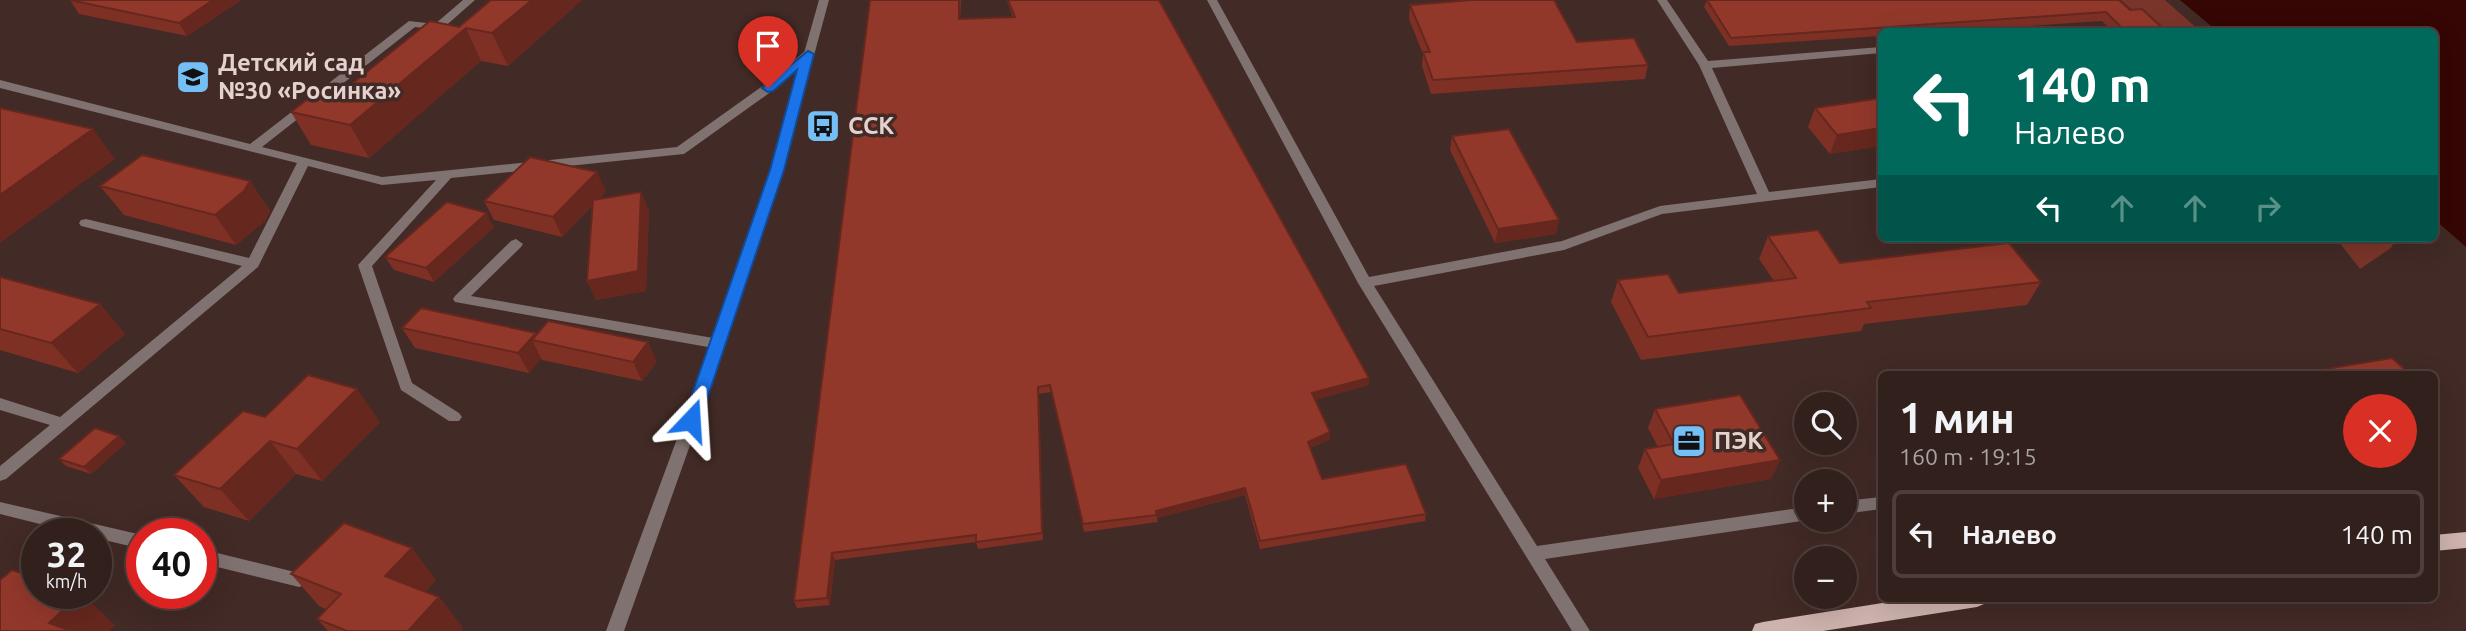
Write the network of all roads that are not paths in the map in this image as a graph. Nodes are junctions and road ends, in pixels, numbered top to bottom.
1 (470, 0) edge
2 (824, 0) edge
3 (1212, 0) edge
4 (1662, 0) edge
5 (1878, 50) edge
6 (808, 54) junction
7 (1705, 65) junction
8 (0, 85) edge
9 (252, 148) junction
10 (304, 161) junction
11 (448, 174) junction
12 (1878, 183) edge
13 (1764, 196) junction
14 (86, 223) dead end
15 (516, 244) dead end
16 (253, 264) junction
17 (1365, 283) junction
18 (719, 344) junction
19 (0, 404) edge
20 (454, 417) dead end
21 (62, 423) junction
22 (0, 475) edge
23 (1878, 503) edge
24 (1857, 506) edge
25 (0, 508) edge
26 (1794, 516) edge
27 (126, 538) edge
28 (2466, 540) edge
29 (2438, 543) edge
30 (1533, 554) junction
31 (217, 560) edge
32 (299, 580) edge
33 (1952, 602) edge
34 (615, 631) edge
35 (1581, 631) edge
36 (1763, 631) edge

1 - 9 street
2 - 6 street
3 - 17 street
4 - 7 street
5 - 7 street
6 - 11 street
6 - 18 street
7 - 13 street
8 - 9 street
9 - 10 street
10 - 11 street
10 - 16 street
11 - 20 street
12 - 13 street
13 - 17 street
14 - 16 street
15 - 18 street
16 - 21 street
17 - 30 street
18 - 34 street
19 - 21 street
21 - 22 street
23 - 24 street
25 - 27 street
26 - 30 street
28 - 29 main road
30 - 35 street
31 - 32 street
33 - 36 main road

